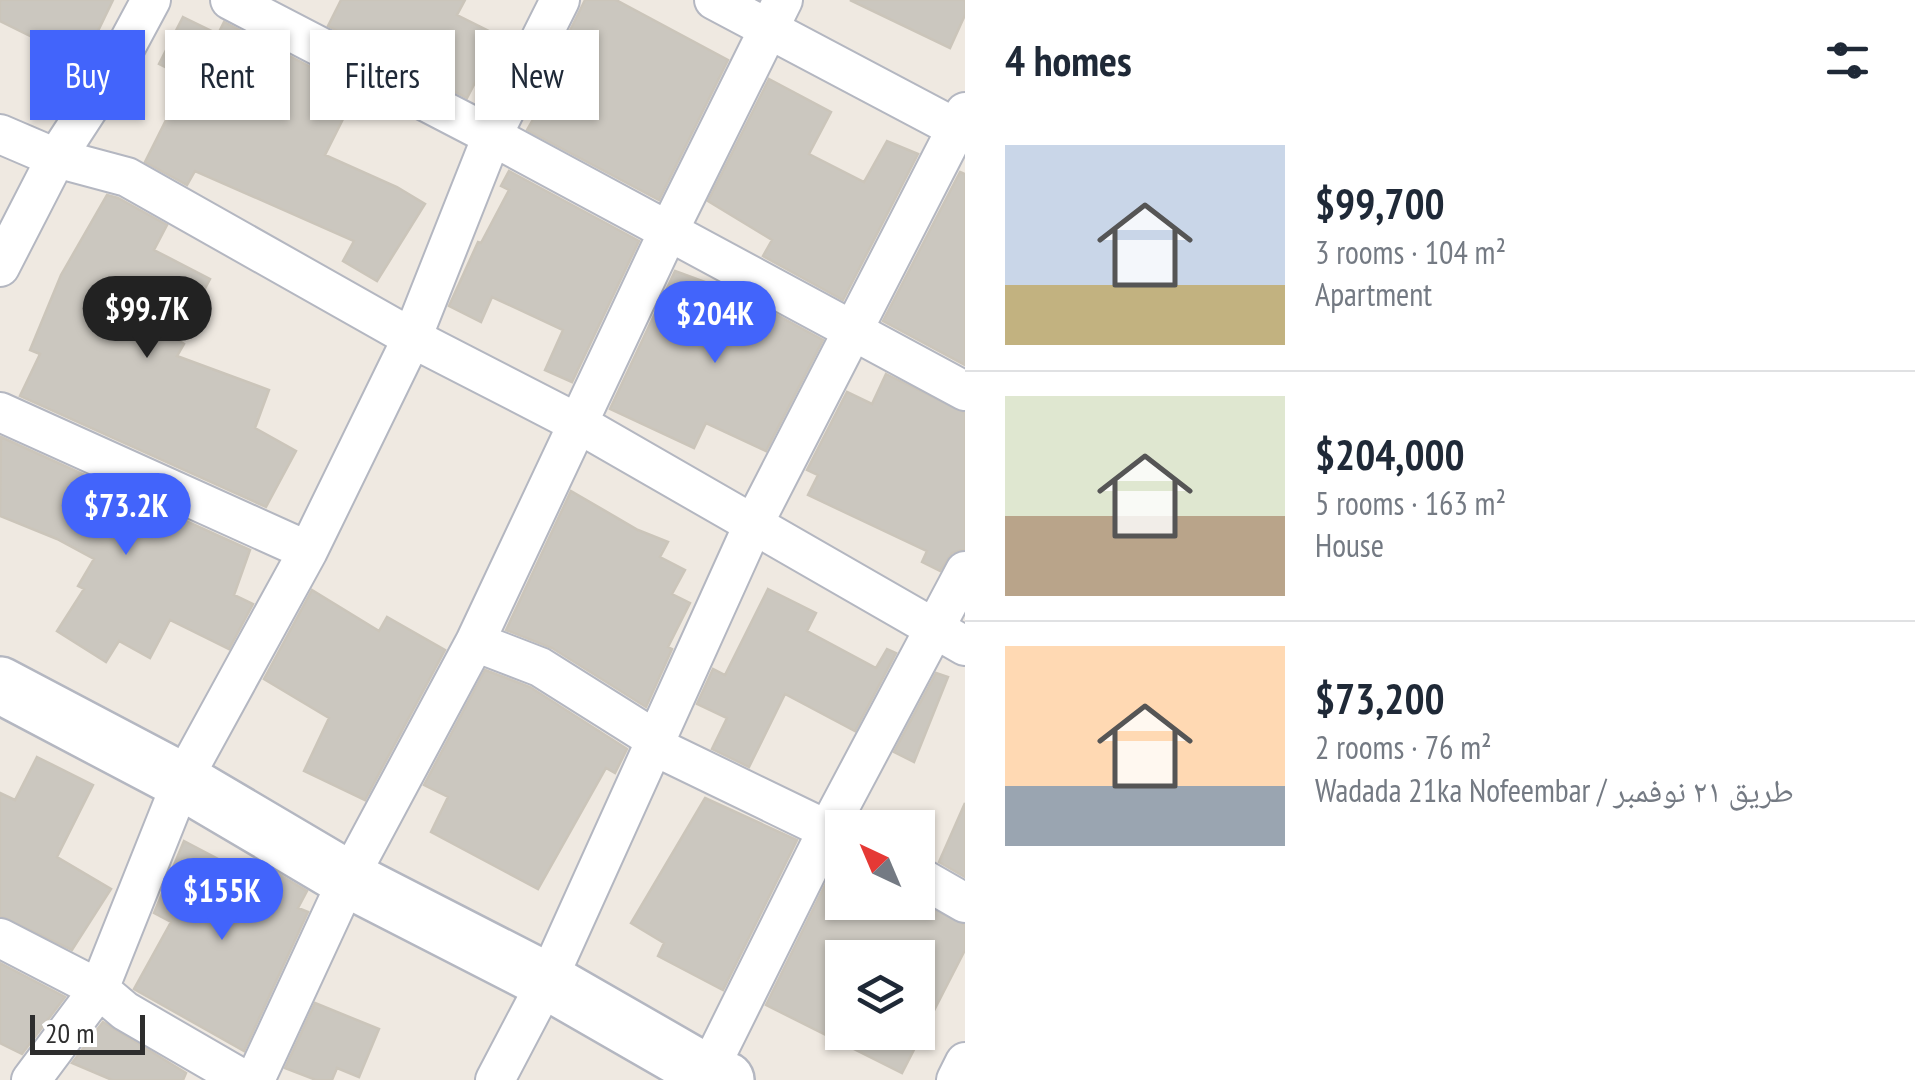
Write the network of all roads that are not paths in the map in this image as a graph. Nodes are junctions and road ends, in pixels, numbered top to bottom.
1 (151, 0) edge
2 (230, 0) edge
3 (560, 0) edge
4 (714, 0) edge
5 (776, 14) edge
6 (962, 124) edge
7 (0, 134) edge
8 (492, 136) junction
9 (56, 158) junction
10 (668, 232) junction
11 (0, 267) edge
12 (852, 330) junction
13 (412, 338) junction
14 (965, 391) edge
15 (0, 412) edge
16 (579, 424) junction
17 (754, 523) junction
18 (308, 551) junction
19 (965, 571) edge
20 (951, 638) edge
21 (474, 642) junction
22 (0, 685) edge
23 (654, 746) junction
24 (182, 781) junction
25 (849, 810) edge
26 (825, 828) edge
27 (825, 853) edge
28 (348, 880) junction
29 (935, 885) edge
30 (965, 902) edge
31 (0, 938) edge
32 (548, 981) junction
33 (99, 989) junction
34 (965, 1062) edge
35 (716, 1076) edge
36 (31, 1080) edge
37 (244, 1080) edge
38 (255, 1080) edge
39 (495, 1080) edge
40 (956, 1080) edge

1 - 9 street
2 - 8 street
3 - 8 street
4 - 5 street
5 - 6 street
5 - 10 street
6 - 12 street
7 - 9 street
8 - 10 street
8 - 13 street
9 - 11 street
9 - 13 street
10 - 12 street
10 - 16 street
12 - 14 street
12 - 17 street
13 - 16 street
13 - 18 street
15 - 18 street
16 - 17 street
16 - 21 street
17 - 20 street
17 - 23 street
18 - 24 street
19 - 20 street
20 - 25 street
21 - 23 street
21 - 28 street
22 - 24 street
23 - 26 street
23 - 32 street
24 - 28 street
24 - 33 street
27 - 35 street
28 - 32 street
28 - 38 street
29 - 30 street
31 - 33 street
32 - 35 street
32 - 39 street
33 - 36 street
33 - 37 street
34 - 40 street

